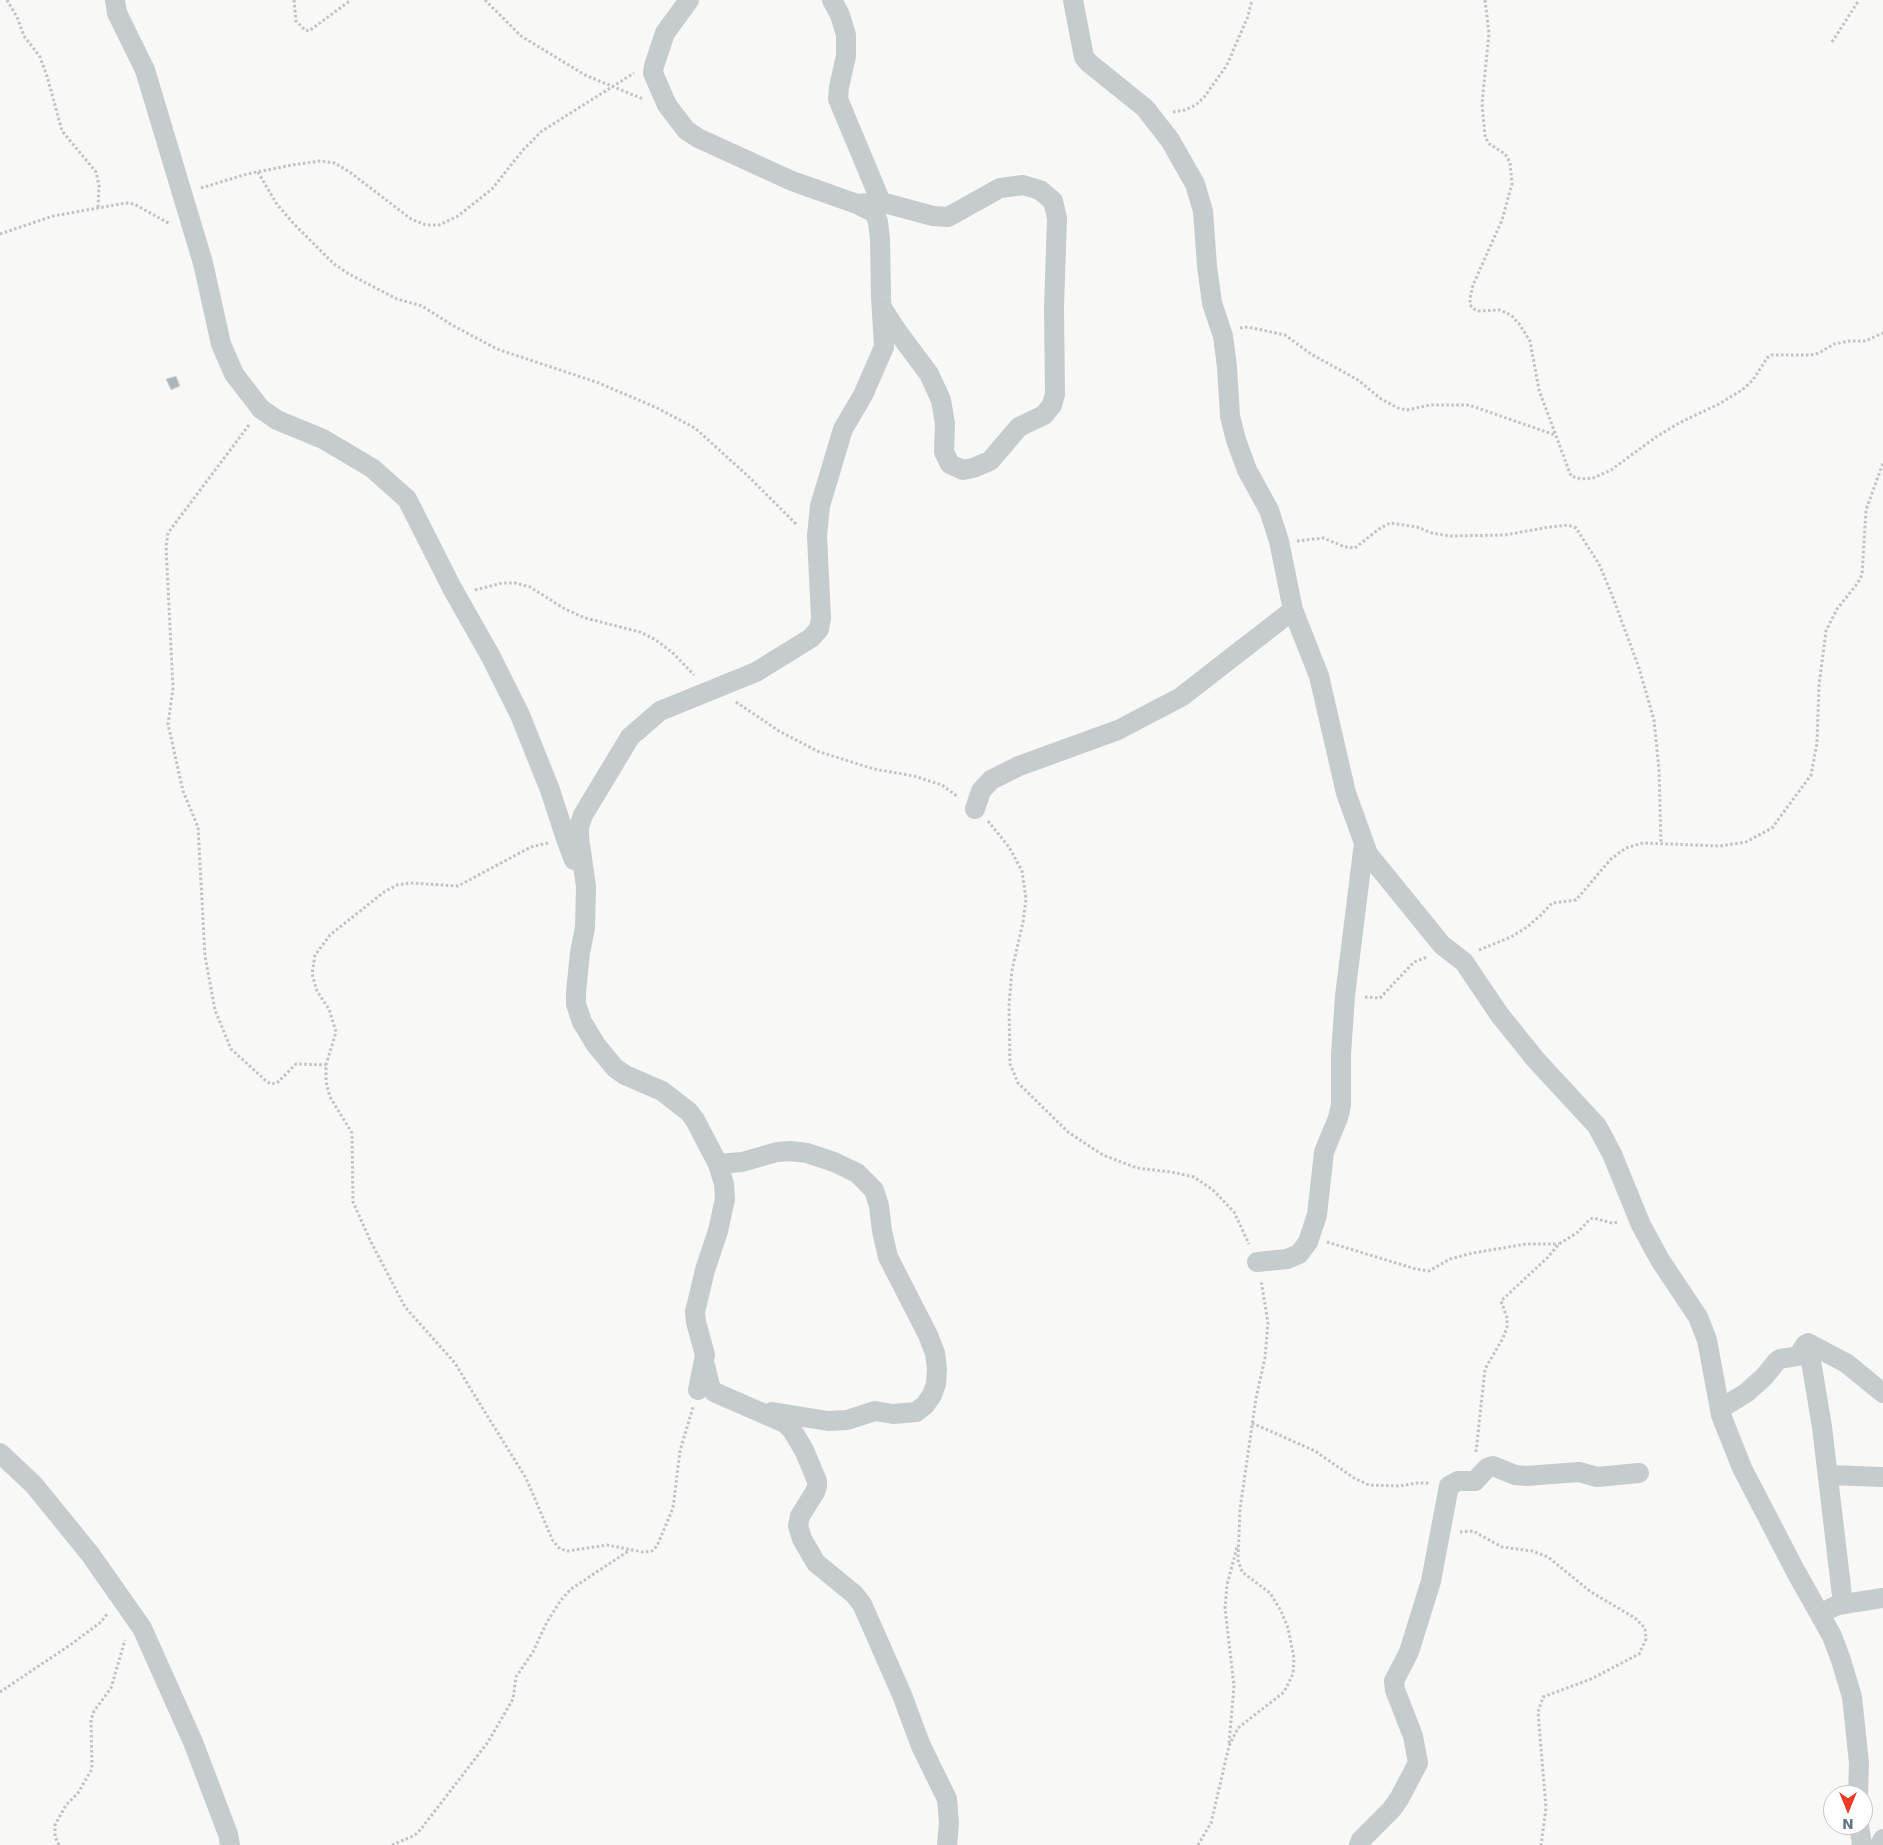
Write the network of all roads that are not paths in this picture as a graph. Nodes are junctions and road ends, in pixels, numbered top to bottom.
1 (115, 0) edge
2 (689, 0) edge
3 (832, 0) edge
4 (1073, 0) edge
5 (880, 202) junction
6 (857, 204) junction
7 (882, 307) junction
8 (1293, 610) junction
9 (975, 809) road end
10 (1364, 843) junction
11 (586, 887) junction
12 (718, 1164) junction
13 (1257, 1262) road end
14 (1808, 1343) junction
15 (704, 1363) junction
16 (698, 1390) road end
17 (1883, 1393) edge
18 (1720, 1409) junction
19 (757, 1410) junction
20 (0, 1453) edge
21 (1639, 1472) dead end
22 (1828, 1475) junction
23 (1883, 1477) edge
24 (1883, 1598) edge
25 (1843, 1604) junction
26 (1824, 1621) junction
27 (1858, 1785) edge
28 (1883, 1839) edge
29 (230, 1845) edge
30 (947, 1845) edge
31 (1359, 1845) edge
32 (1881, 1845) edge

1 - 11 street
2 - 6 street
3 - 5 street
4 - 8 street
5 - 6 street
5 - 7 street
6 - 7 street
7 - 11 street
8 - 9 street
8 - 10 street
10 - 13 street
10 - 18 street
11 - 12 street
12 - 15 street
12 - 19 street
14 - 17 street
14 - 18 street
14 - 22 street
15 - 16 street
15 - 19 street
18 - 26 street
19 - 30 street
20 - 29 street
21 - 31 street
22 - 23 street
22 - 25 street
24 - 25 street
25 - 26 street
26 - 27 street
28 - 32 street

